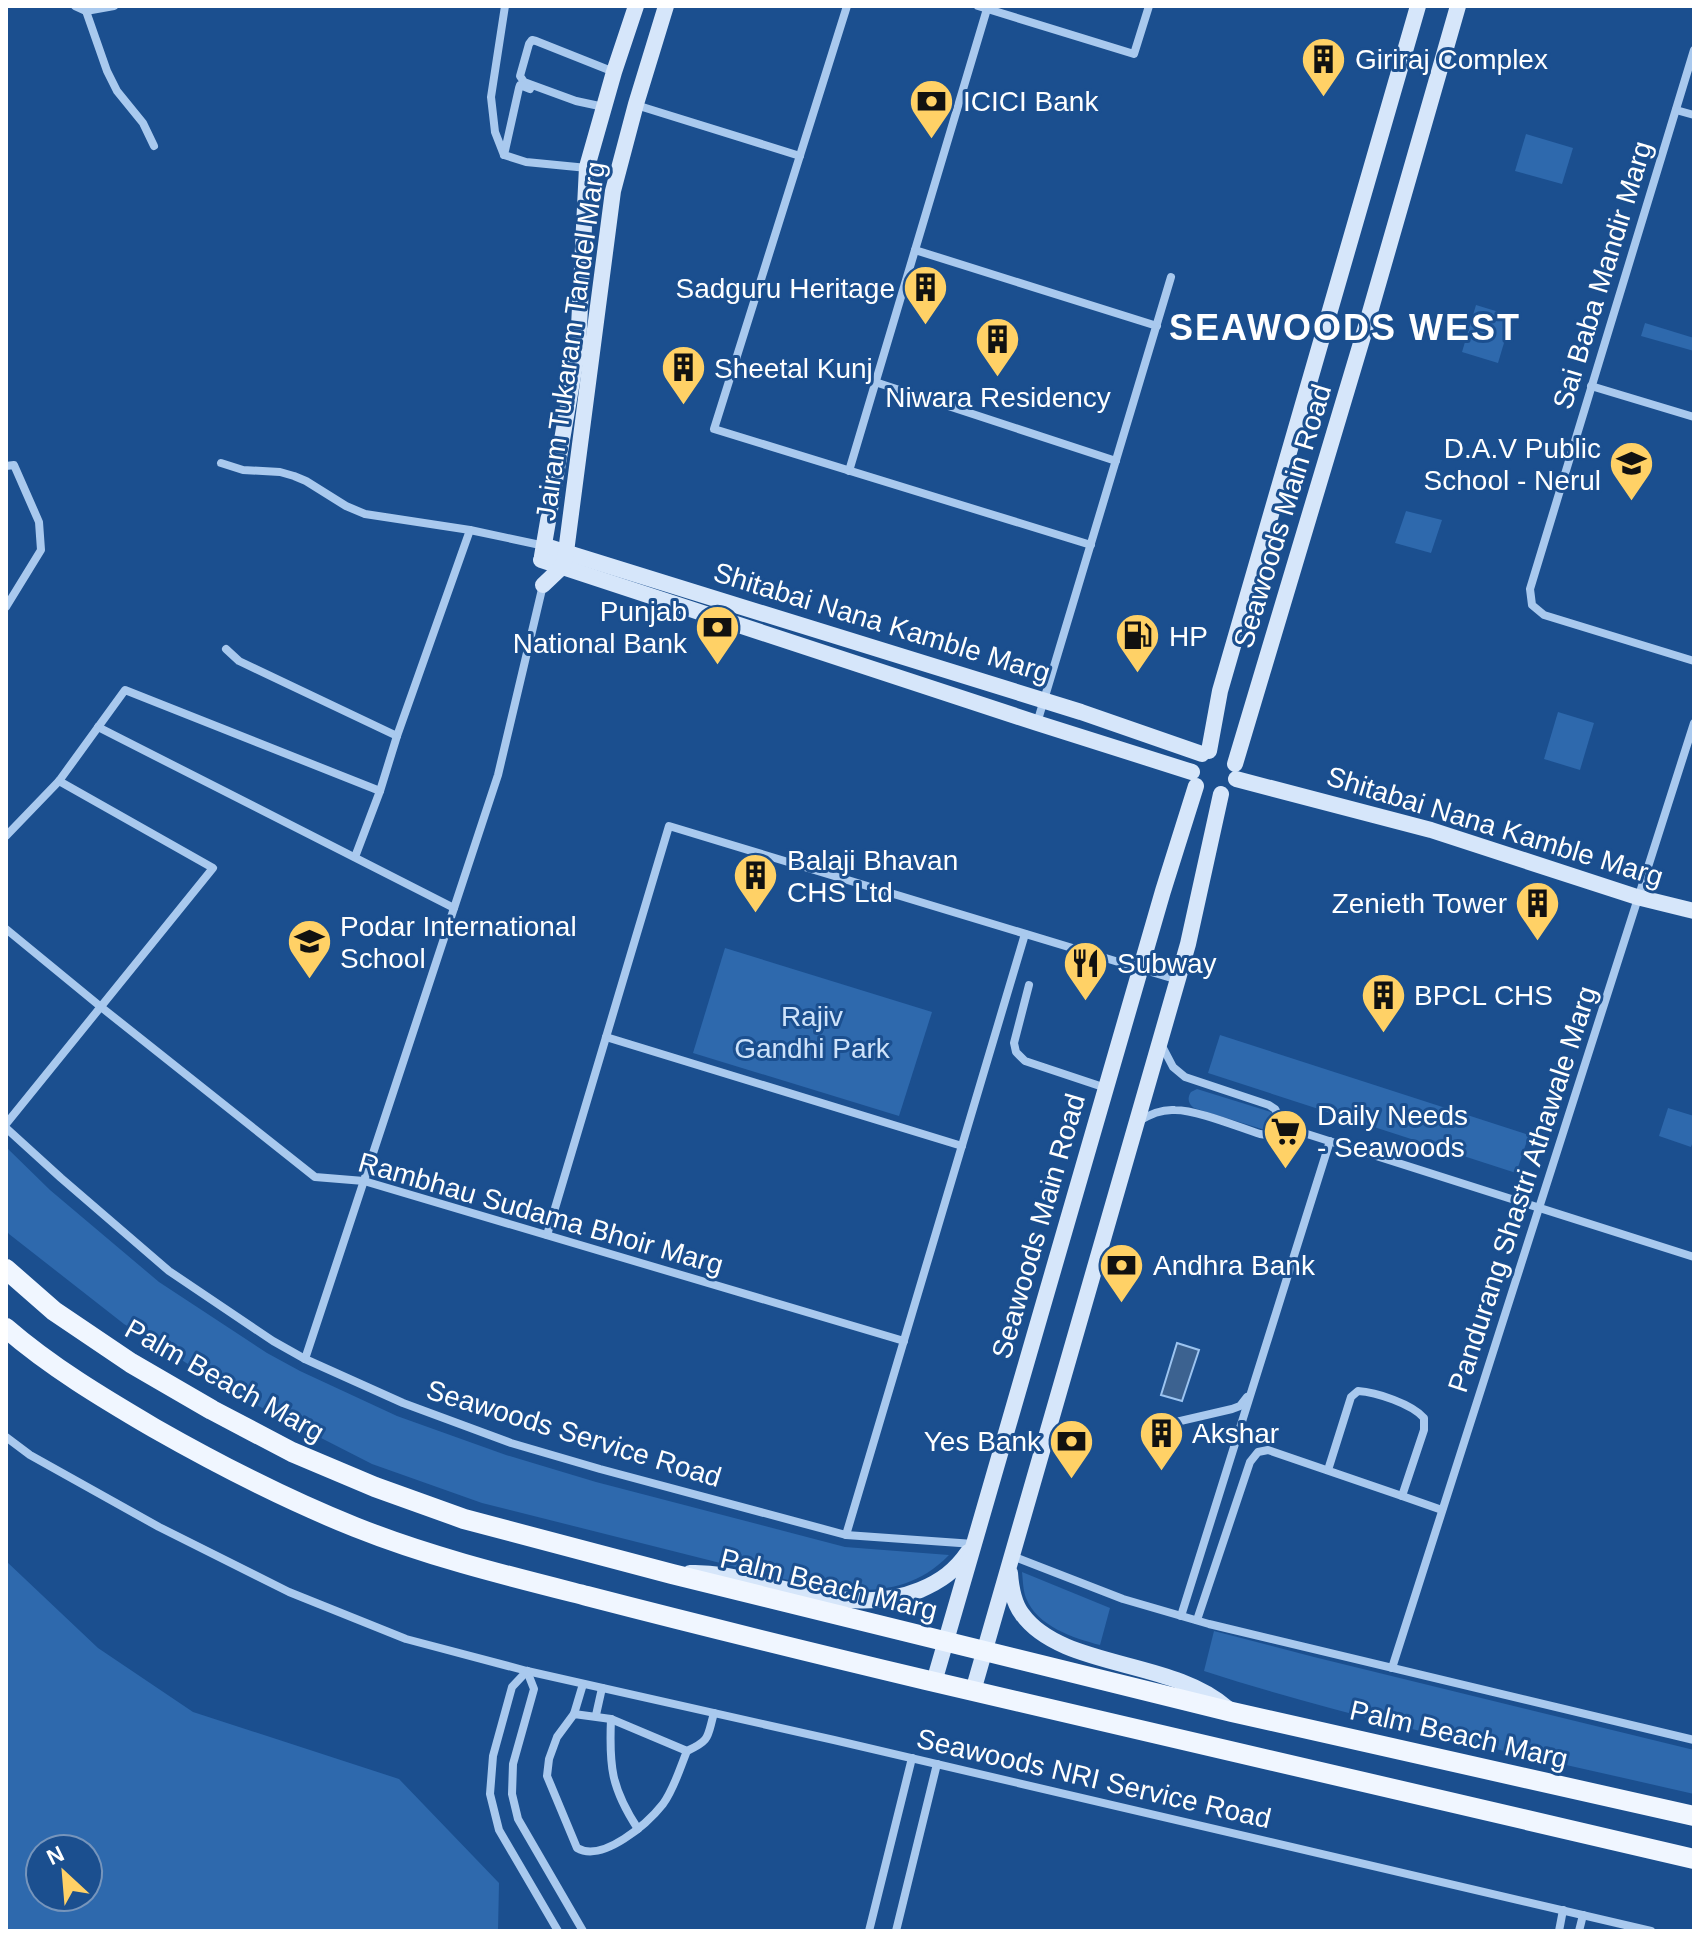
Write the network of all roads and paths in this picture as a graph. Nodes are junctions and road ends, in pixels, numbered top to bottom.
1 (75, 6) edge
2 (114, 6) edge
3 (505, 6) edge
4 (636, 6) edge
5 (666, 6) edge
6 (847, 6) edge
7 (1149, 6) edge
8 (1418, 6) edge
9 (1458, 6) edge
10 (983, 7) edge
11 (86, 11) junction
12 (1694, 50) edge
13 (614, 72) junction
14 (636, 104) junction
15 (604, 110) junction
16 (1676, 110) junction
17 (1694, 115) edge
18 (154, 146) dead end
19 (504, 155) junction
20 (800, 156) junction
21 (587, 167) junction
22 (618, 171) junction
23 (915, 250) junction
24 (1171, 277) dead end
25 (1157, 326) junction
26 (875, 382) junction
27 (1591, 386) junction
28 (1694, 417) edge
29 (1116, 461) junction
30 (221, 463) dead end
31 (6, 466) edge
32 (849, 471) junction
33 (470, 530) junction
34 (1091, 545) junction
35 (543, 553) junction
36 (564, 559) junction
37 (543, 585) junction
38 (6, 607) edge
39 (226, 649) dead end
40 (1694, 661) edge
41 (1044, 700) junction
42 (1037, 723) junction
43 (1694, 723) edge
44 (98, 727) junction
45 (397, 736) junction
46 (1205, 753) junction
47 (1235, 772) junction
48 (1194, 779) junction
49 (59, 781) junction
50 (380, 791) junction
51 (1221, 794) junction
52 (6, 836) edge
53 (355, 857) junction
54 (1637, 897) junction
55 (454, 908) junction
56 (1694, 911) edge
57 (6, 929) edge
58 (1025, 934) junction
59 (1140, 968) junction
60 (1178, 980) junction
61 (1029, 985) dead end
62 (101, 1007) junction
63 (606, 1037) junction
64 (1160, 1041) junction
65 (1106, 1088) junction
66 (1136, 1123) junction
67 (6, 1126) edge
68 (1285, 1127) junction
69 (1330, 1141) junction
70 (962, 1146) junction
71 (364, 1181) junction
72 (1539, 1208) junction
73 (547, 1235) junction
74 (1694, 1257) edge
75 (6, 1269) edge
76 (6, 1328) edge
77 (904, 1341) junction
78 (305, 1359) junction
79 (1252, 1390) junction
80 (1176, 1422) dead end
81 (6, 1437) edge
82 (1328, 1470) junction
83 (1402, 1496) junction
84 (1442, 1510) junction
85 (846, 1535) junction
86 (974, 1544) junction
87 (1012, 1555) junction
88 (672, 1574) junction
89 (1181, 1616) junction
90 (1197, 1620) junction
91 (946, 1641) junction
92 (984, 1651) junction
93 (1392, 1668) junction
94 (527, 1671) junction
95 (934, 1682) junction
96 (583, 1684) junction
97 (602, 1688) junction
98 (973, 1691) junction
99 (1232, 1712) junction
100 (714, 1713) junction
101 (574, 1714) junction
102 (596, 1715) junction
103 (611, 1719) junction
104 (1694, 1740) edge
105 (687, 1751) junction
106 (912, 1758) junction
107 (937, 1764) junction
108 (1694, 1816) edge
109 (638, 1829) junction
110 (1694, 1859) edge
111 (1563, 1910) junction
112 (1583, 1915) junction
113 (558, 1931) edge
114 (583, 1931) edge
115 (869, 1931) edge
116 (896, 1931) edge
117 (1559, 1931) edge
118 (1579, 1931) edge
119 (1651, 1931) edge

1 - 11 street
2 - 11 street
3 - 19 street
4 - 13 main road, Jairam Tukaram Tandel Marg
5 - 14 main road, Jairam Tukaram Tandel Marg
6 - 20 street
7 - 10 street
8 - 46 main road, Seawoods Main Road
9 - 47 main road, Seawoods Main Road
10 - 23 street
11 - 18 street
12 - 16 street, Sai Baba Mandir Marg
13 - 15 main road, Jairam Tukaram Tandel Marg
13 - 15 street
14 - 20 street
14 - 22 main road, Jairam Tukaram Tandel Marg
15 - 19 street
15 - 21 main road, Jairam Tukaram Tandel Marg
16 - 17 street
16 - 27 street, Sai Baba Mandir Marg
19 - 21 street
20 - 32 street
21 - 22 street
21 - 35 main road, Jairam Tukaram Tandel Marg
22 - 36 main road, Jairam Tukaram Tandel Marg
23 - 25 street
23 - 26 street
24 - 25 street
25 - 29 street
26 - 29 street
26 - 32 street
27 - 28 street
27 - 40 street, Sai Baba Mandir Marg
29 - 34 street
30 - 33 street
31 - 38 street
32 - 34 street
33 - 35 street
33 - 45 street
34 - 41 street
35 - 36 main road, Shitabai Nana Kamble Marg
35 - 37 main road, Jairam Tukaram Tandel Marg
36 - 37 main road
36 - 41 main road, Shitabai Nana Kamble Marg
36 - 42 main road, Shitabai Nana Kamble Marg
37 - 55 street, Jairam Tukaram Tandel Marg
39 - 45 street
41 - 42 street
41 - 46 main road, Shitabai Nana Kamble Marg
42 - 48 main road, Shitabai Nana Kamble Marg
43 - 54 street, Pandurang Shastri Athawale Marg
44 - 49 street
44 - 50 street
44 - 53 street
45 - 50 street
46 - 47 main road
46 - 48 main road
47 - 51 main road
47 - 54 main road, Shitabai Nana Kamble Marg
48 - 51 main road
48 - 59 main road, Seawoods Main Road
49 - 52 street
49 - 62 street
50 - 53 street
51 - 60 main road
53 - 55 street
54 - 56 main road, Shitabai Nana Kamble Marg
54 - 72 street, Pandurang Shastri Athawale Marg
55 - 71 street, Jairam Tukaram Tandel Marg
57 - 62 street, Rambhau Sudama Bhoir Marg
58 - 59 street
58 - 63 street
58 - 70 street
59 - 60 street
59 - 65 main road, Seawoods Main Road
60 - 64 main road
61 - 65 street
62 - 67 street
62 - 71 street, Rambhau Sudama Bhoir Marg
63 - 70 street
63 - 73 street
64 - 66 main road
64 - 68 street
65 - 86 main road, Seawoods Main Road
66 - 68 street
66 - 87 main road
67 - 78 street, Seawoods Service Road
68 - 69 street
69 - 72 street
69 - 79 street
70 - 77 street
71 - 73 street, Rambhau Sudama Bhoir Marg
71 - 78 street, Jairam Tukaram Tandel Marg
72 - 74 street
72 - 84 street, Pandurang Shastri Athawale Marg
73 - 77 street, Rambhau Sudama Bhoir Marg
75 - 88 main road, Palm Beach Marg
76 - 95 main road
77 - 85 street
78 - 85 street, Seawoods Service Road
79 - 80 street
79 - 89 street
81 - 94 street, Seawoods NRI Service Road
82 - 83 street
82 - 83 street
82 - 90 street
83 - 84 street
84 - 93 street, Pandurang Shastri Athawale Marg
85 - 86 street, Seawoods Service Road
86 - 88 main road
86 - 91 main road, Seawoods Main Road
87 - 89 street
87 - 92 main road
87 - 99 main road
88 - 91 main road, Palm Beach Marg
89 - 90 street
90 - 93 street
91 - 92 main road, Palm Beach Marg
91 - 95 main road, Seawoods Main Road
92 - 98 main road
92 - 99 main road, Palm Beach Marg
93 - 104 street
94 - 96 street, Seawoods NRI Service Road
94 - 113 street
94 - 114 street
95 - 98 main road
96 - 97 street, Seawoods NRI Service Road
96 - 101 street
97 - 100 street, Seawoods NRI Service Road
97 - 102 street
98 - 110 main road
99 - 108 main road, Palm Beach Marg
100 - 105 street
100 - 106 street, Seawoods NRI Service Road
101 - 102 street
101 - 109 street
102 - 103 street
103 - 105 street
103 - 109 street
105 - 109 street
106 - 107 street, Seawoods NRI Service Road
106 - 115 street
107 - 111 street, Seawoods NRI Service Road
107 - 116 street
111 - 112 street, Seawoods NRI Service Road
111 - 117 street
112 - 118 street
112 - 119 street, Seawoods NRI Service Road

